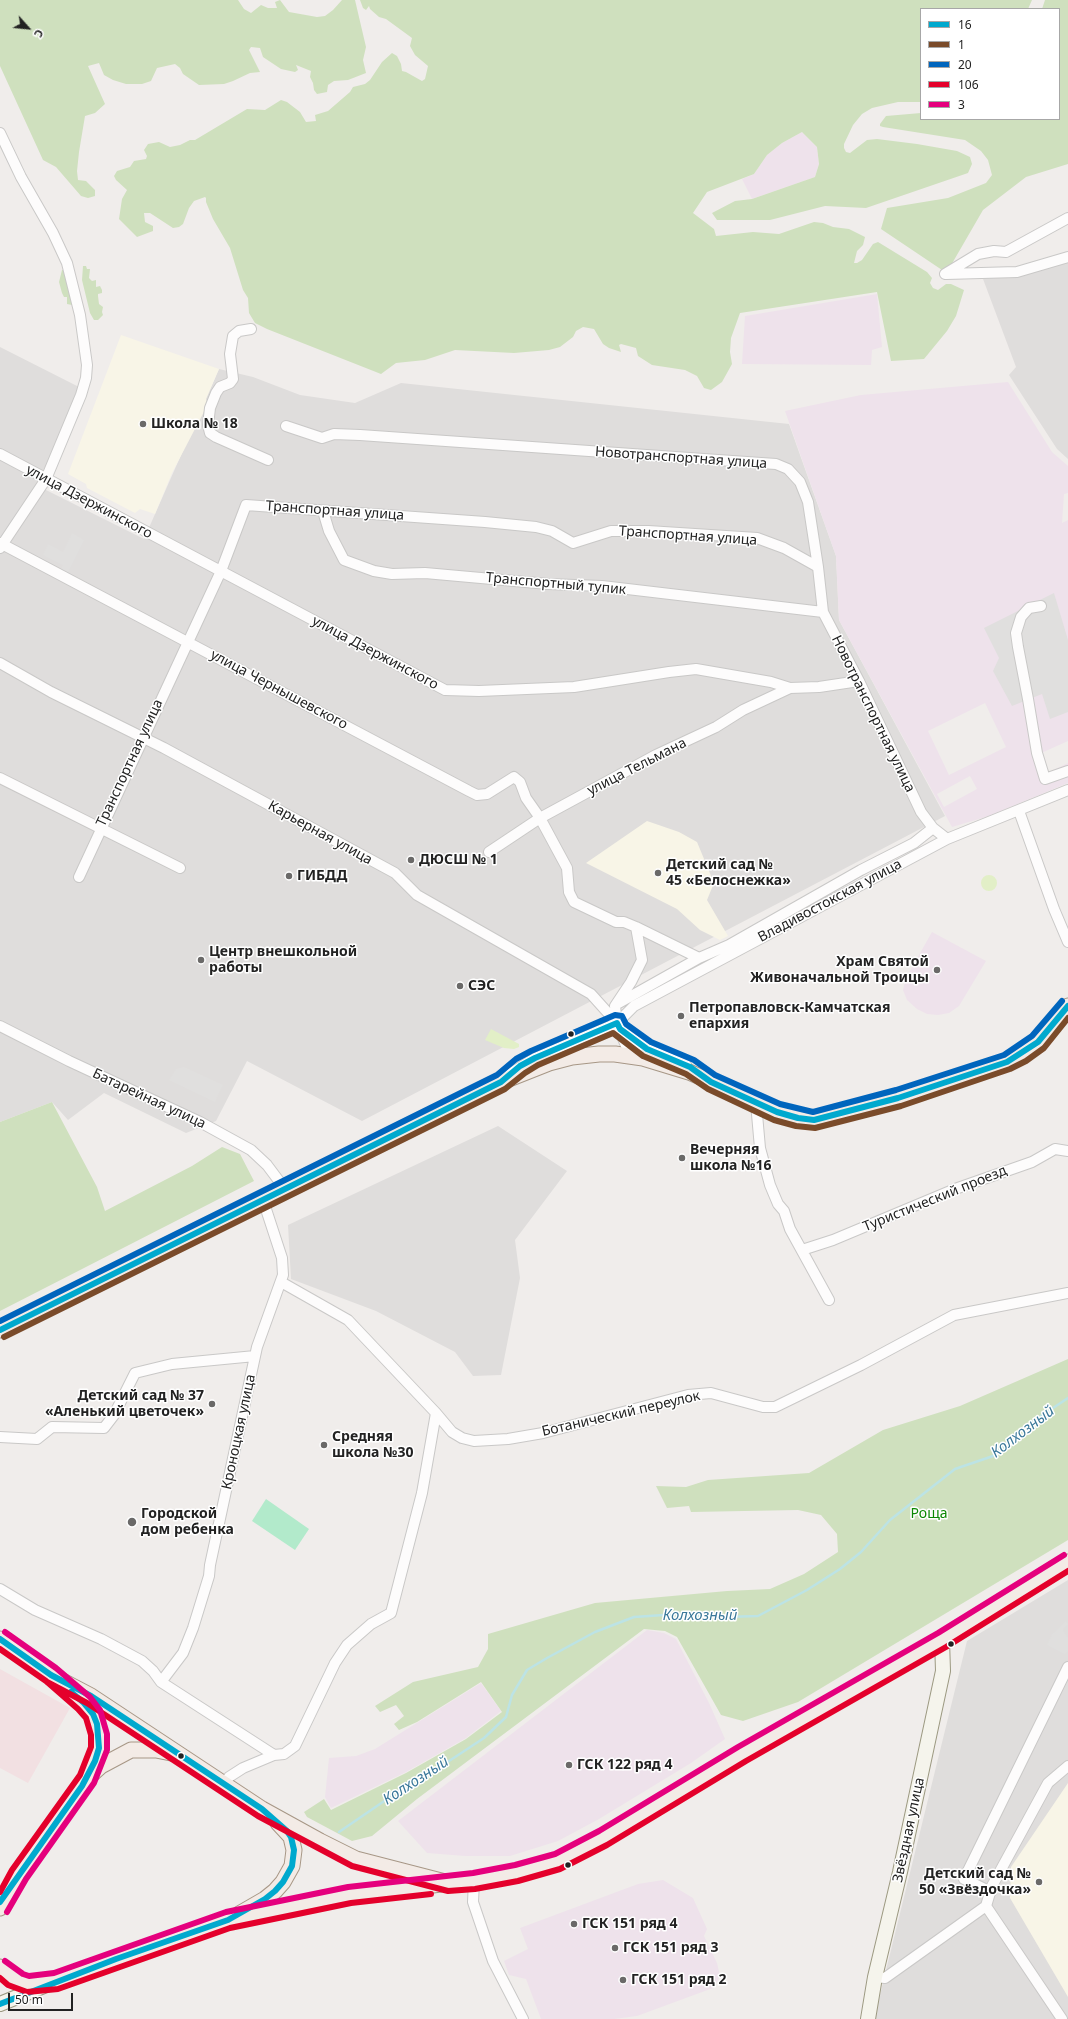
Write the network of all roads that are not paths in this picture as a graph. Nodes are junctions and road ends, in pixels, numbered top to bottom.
1 (0, 132) edge
2 (1068, 218) edge
3 (1068, 257) edge
4 (251, 329) dead end
5 (286, 426) dead end
6 (0, 454) edge
7 (268, 460) dead end
8 (46, 479) junction
9 (323, 511) junction
10 (1, 545) edge
11 (818, 567) junction
12 (221, 571) junction
13 (1041, 606) dead end
14 (823, 612) junction
15 (188, 642) junction
16 (0, 663) edge
17 (859, 681) junction
18 (790, 688) junction
19 (143, 737) junction
20 (1068, 771) edge
21 (0, 778) edge
22 (1068, 790) edge
23 (1019, 811) junction
24 (540, 818) junction
25 (933, 828) junction
26 (100, 829) junction
27 (947, 839) junction
28 (489, 852) dead end
29 (180, 868) dead end
30 (79, 876) dead end
31 (636, 927) junction
32 (1068, 942) edge
33 (699, 958) junction
34 (615, 1006) junction
35 (1068, 1006) edge
36 (0, 1026) edge
37 (619, 1026) junction
38 (630, 1056) junction
39 (501, 1082) junction
40 (711, 1082) junction
41 (756, 1103) junction
42 (1068, 1151) edge
43 (285, 1189) junction
44 (263, 1200) junction
45 (802, 1250) junction
46 (281, 1282) junction
47 (1068, 1293) edge
48 (829, 1300) dead end
49 (0, 1330) edge
50 (255, 1356) junction
51 (436, 1413) junction
52 (0, 1437) edge
53 (1068, 1562) edge
54 (0, 1589) edge
55 (0, 1639) edge
56 (942, 1640) junction
57 (1068, 1667) edge
58 (51, 1674) junction
59 (161, 1682) junction
60 (147, 1734) junction
61 (180, 1756) junction
62 (274, 1756) junction
63 (101, 1766) junction
64 (1068, 1766) edge
65 (87, 1779) junction
66 (224, 1783) junction
67 (262, 1809) junction
68 (19, 1875) junction
69 (474, 1881) junction
70 (450, 1883) junction
71 (992, 1892) junction
72 (0, 1902) edge
73 (986, 1906) junction
74 (0, 1908) edge
75 (228, 1920) junction
76 (0, 1967) edge
77 (875, 1977) junction
78 (56, 1981) junction
79 (0, 2004) edge
80 (523, 2019) edge
81 (868, 2019) edge
82 (1062, 2019) edge

1 - 8 street
2 - 3 street
4 - 7 street
5 - 11 street, Новотранспортная улица
6 - 8 street, улица Дзержинского
8 - 10 street
8 - 12 street, улица Дзержинского
9 - 11 street, Транспортная улица
9 - 12 street, Транспортная улица
9 - 14 street, Транспортный тупик
10 - 15 street, улица Чернышевского
11 - 14 street, Новотранспортная улица
12 - 15 street, Транспортная улица
12 - 18 street, улица Дзержинского
13 - 20 street
14 - 17 street, Новотранспортная улица
15 - 19 street, Транспортная улица
15 - 24 street, улица Чернышевского
16 - 19 street, Карьерная улица
17 - 18 street, улица Дзержинского
17 - 25 street, Новотранспортная улица
18 - 24 street, улица Тельмана
19 - 26 street, Транспортная улица
19 - 37 street, Карьерная улица
21 - 26 street
22 - 23 street, Владивостокская улица
23 - 27 street, Владивостокская улица
23 - 32 street
24 - 28 street, улица Тельмана
24 - 31 street
25 - 27 street, Новотранспортная улица
25 - 33 street
26 - 29 street
26 - 30 street, Транспортная улица
27 - 37 street, Владивостокская улица
31 - 33 street
31 - 34 street
33 - 34 street
34 - 37 street
35 - 41 main road
36 - 43 street, Батарейная улица
37 - 38 street, Карьерная улица
37 - 39 street, Владивостокская улица
37 - 40 street, Карьерная улица
38 - 39 main road
38 - 40 main road
39 - 43 main road, Владивостокская улица
40 - 41 main road
41 - 45 street
42 - 45 street, Туристический проезд
43 - 44 main road, Владивостокская улица
44 - 46 street, Кроноцкая улица
44 - 49 main road, Владивостокская улица
45 - 48 street
46 - 50 street, Кроноцкая улица
46 - 51 street, Ботанический переулок
47 - 51 street, Ботанический переулок
50 - 52 street
50 - 59 street, Кроноцкая улица
51 - 62 street
53 - 56 main road
54 - 59 street
55 - 58 main road
56 - 69 main road
56 - 77 street, Звёздная улица
57 - 71 street
58 - 60 main road
58 - 65 main road
59 - 62 street
60 - 61 main road
60 - 63 main road
61 - 63 main road
61 - 66 main road
62 - 66 street
63 - 65 main road
64 - 71 street
65 - 68 main road
66 - 67 main road
67 - 70 main road
67 - 75 main road
68 - 72 street
68 - 74 main road
69 - 70 main road
69 - 80 street
70 - 75 main road
71 - 73 street
73 - 77 street
73 - 82 street
75 - 78 main road
76 - 78 main road
77 - 81 street, Звёздная улица
78 - 79 street

